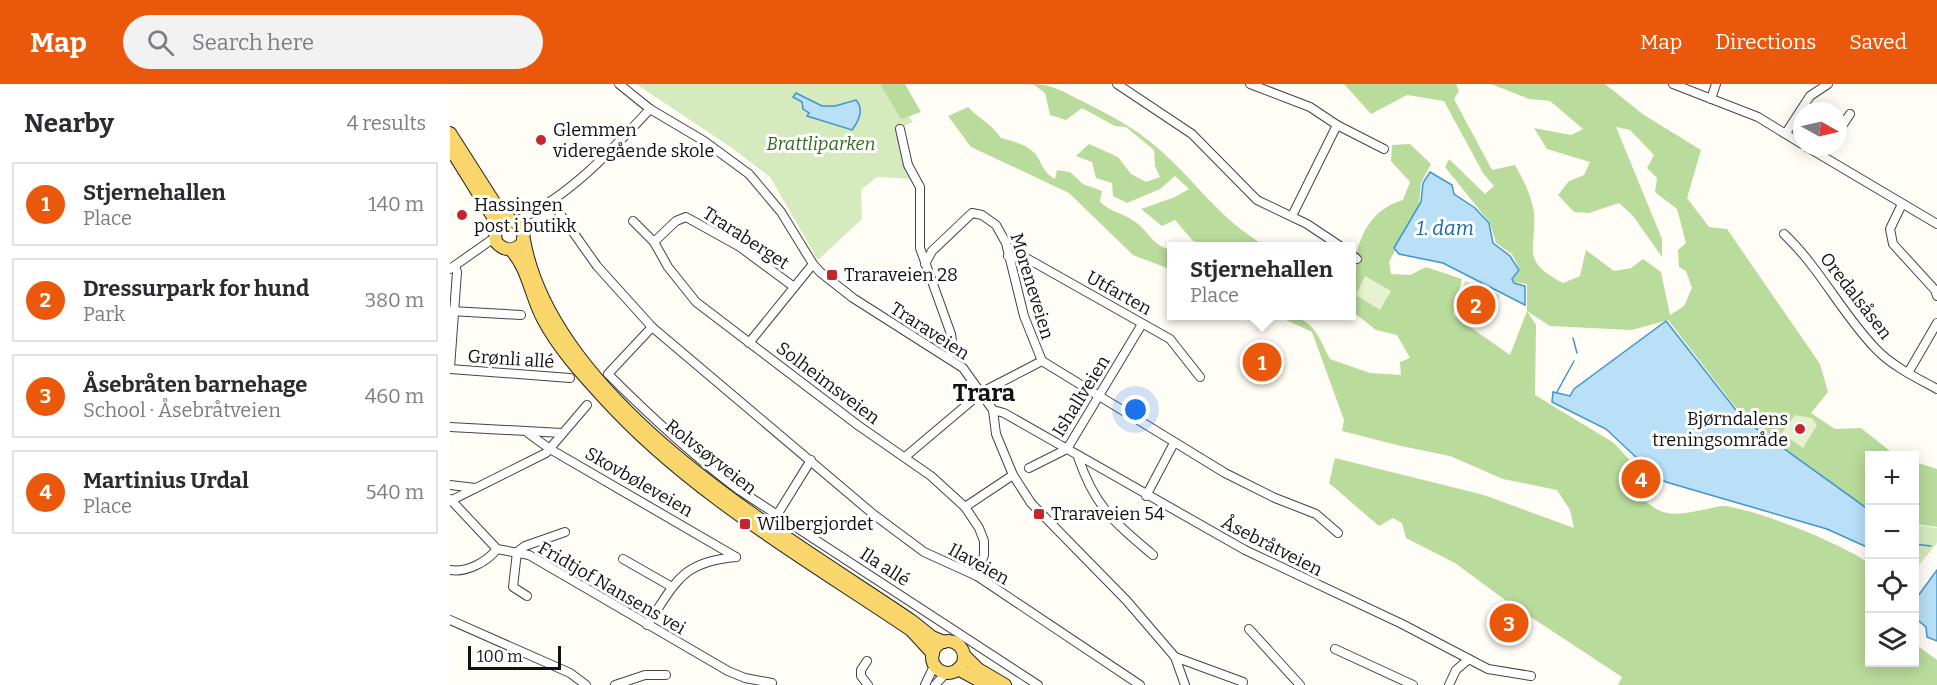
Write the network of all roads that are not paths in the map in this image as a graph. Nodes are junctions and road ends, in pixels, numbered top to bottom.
1 (619, 84) edge
2 (1117, 84) edge
3 (1250, 84) edge
4 (1673, 84) edge
5 (1716, 84) edge
6 (1828, 84) edge
7 (1711, 99) junction
8 (650, 109) junction
9 (1850, 114) dead end
10 (1847, 118) edge
11 (1337, 125) junction
12 (900, 129) dead end
13 (450, 133) edge
14 (1786, 134) junction
15 (1793, 138) edge
16 (450, 148) edge
17 (1384, 149) dead end
18 (1826, 156) edge
19 (552, 201) junction
20 (1902, 204) junction
21 (1292, 216) junction
22 (633, 221) dead end
23 (1937, 224) edge
24 (518, 227) junction
25 (1784, 234) dead end
26 (500, 240) junction
27 (654, 242) junction
28 (1334, 242) edge
29 (1008, 256) junction
30 (813, 264) junction
31 (925, 264) junction
32 (452, 268) edge
33 (794, 287) junction
34 (1937, 296) edge
35 (452, 311) edge
36 (521, 315) dead end
37 (1937, 323) edge
38 (1142, 324) junction
39 (652, 327) junction
40 (749, 343) junction
41 (948, 357) junction
42 (1042, 361) junction
43 (450, 369) edge
44 (1908, 373) junction
45 (1200, 377) dead end
46 (570, 378) dead end
47 (1937, 389) edge
48 (982, 392) junction
49 (1099, 396) junction
50 (587, 405) dead end
51 (993, 410) junction
52 (1011, 417) junction
53 (994, 421) junction
54 (450, 427) edge
55 (528, 433) junction
56 (562, 433) junction
57 (1174, 443) junction
58 (550, 449) junction
59 (1067, 449) junction
60 (905, 457) junction
61 (1078, 457) junction
62 (811, 460) junction
63 (1029, 468) dead end
64 (1013, 475) junction
65 (450, 485) edge
66 (477, 489) junction
67 (1146, 496) junction
68 (450, 500) edge
69 (965, 507) junction
70 (777, 515) junction
71 (565, 531) dead end
72 (1338, 533) dead end
73 (497, 549) junction
74 (517, 552) junction
75 (1153, 555) dead end
76 (623, 559) dead end
77 (450, 570) edge
78 (977, 576) junction
79 (672, 587) junction
80 (527, 596) dead end
81 (450, 620) edge
82 (647, 625) junction
83 (1250, 629) dead end
84 (944, 642) junction
85 (1335, 649) dead end
86 (964, 655) junction
87 (1175, 657) junction
88 (934, 659) junction
89 (1469, 659) junction
90 (867, 662) dead end
91 (953, 671) junction
92 (666, 675) dead end
93 (1531, 676) dead end
94 (1243, 682) dead end
95 (772, 683) dead end
96 (586, 685) edge
97 (615, 685) edge
98 (868, 685) edge
99 (925, 685) edge
100 (935, 685) edge
101 (987, 685) edge
102 (1005, 685) edge
103 (1038, 685) edge
104 (1140, 685) edge
105 (1185, 685) edge
106 (1299, 685) edge
107 (1413, 685) edge
108 (1449, 685) edge

1 - 8 street, Traraveien
2 - 21 street
3 - 11 street
4 - 7 street
5 - 7 street
6 - 14 street
7 - 14 street
8 - 19 street
8 - 30 street, Traraveien
9 - 10 street
11 - 17 street
11 - 21 street
12 - 31 street
13 - 24 main road, Rolvsøyveien
14 - 15 street
16 - 26 main road, Rolvsøyveien
18 - 20 street
19 - 24 street
19 - 39 street, Ilaveien
20 - 23 street
20 - 34 street
21 - 28 street
22 - 27 street, Solheimsveien
24 - 26 main road
24 - 26 main road
24 - 84 main road, Rolvsøyveien
25 - 44 street, Oredalsåsen
26 - 32 street
26 - 88 main road, Rolvsøyveien
27 - 33 street, Traraberget
27 - 40 street, Solheimsveien
29 - 31 street, Moreneveien
29 - 38 street, Utfarten
29 - 42 street, Moreneveien
30 - 33 street
30 - 41 street, Traraveien
31 - 41 street
32 - 35 street
33 - 40 street
35 - 36 street
35 - 43 street
37 - 44 street
38 - 45 street, Utfarten
38 - 49 street, Ishallveien
39 - 62 street, Ilaveien
39 - 70 street, Ila allé
40 - 60 street, Solheimsveien
41 - 48 street, Traraveien
42 - 48 street
42 - 49 street, Moreneveien
43 - 46 street, Grønli allé
44 - 47 street, Oredalsåsen
48 - 51 street, Traraveien
48 - 60 street
49 - 57 street, Moreneveien
49 - 59 street, Ishallveien
50 - 56 street
51 - 52 street, Åsebråtveien
51 - 53 street, Traraveien
52 - 53 street
52 - 59 street, Åsebråtveien
53 - 64 street, Traraveien
54 - 55 street
55 - 56 street
55 - 58 street, Skovbøleveien
56 - 58 street
57 - 67 street
57 - 72 street, Moreneveien
58 - 66 street
58 - 79 street, Skovbøleveien
59 - 61 street, Åsebråtveien
59 - 63 street, Ishallveien
60 - 69 street, Solheimsveien
61 - 67 street, Åsebråtveien
61 - 75 street
62 - 70 street
62 - 78 street, Ilaveien
64 - 69 street
64 - 87 street, Traraveien
65 - 66 street
66 - 68 street
67 - 89 street, Åsebråtveien
68 - 73 street
69 - 78 street, Solheimsveien
70 - 103 street, Ila allé
71 - 74 street
73 - 74 street, Fridtjof Nansens vei
73 - 77 street
74 - 80 street
74 - 82 street, Fridtjof Nansens vei
76 - 79 street
78 - 104 street, Ilaveien
79 - 82 street
81 - 96 street
82 - 95 street, Fridtjof Nansens vei
83 - 106 street
84 - 86 main road
84 - 88 main road
85 - 107 street
86 - 91 main road
86 - 102 main road
87 - 94 street
87 - 105 street, Traraveien
88 - 91 main road
88 - 99 street
89 - 93 street, Åsebråtveien
89 - 108 street
90 - 98 street
91 - 100 street
91 - 101 main road
92 - 97 street

